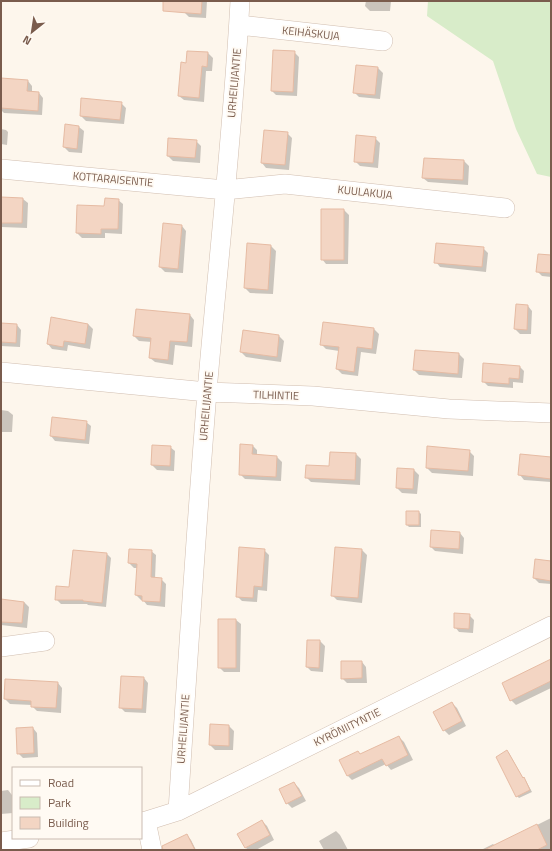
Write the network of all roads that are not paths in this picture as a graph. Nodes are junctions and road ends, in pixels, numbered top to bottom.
1 (240, 1) edge
2 (238, 25) junction
3 (383, 41) dead end
4 (1, 169) edge
5 (225, 190) junction
6 (505, 208) dead end
7 (1, 372) edge
8 (207, 392) junction
9 (551, 413) edge
10 (551, 626) edge
11 (45, 641) dead end
12 (1, 647) edge
13 (178, 811) junction
14 (143, 822) edge
15 (22, 839) edge
16 (1, 842) edge
17 (152, 850) edge

1 - 2 street, URHEILIJANTIE
2 - 3 street, KEIHÄSKUJA
2 - 5 street, URHEILIJANTIE
4 - 5 street, KOTTARAISENTIE
5 - 6 street, KUULAKUJA
5 - 8 street, URHEILIJANTIE
7 - 8 street, TILHINTIE
8 - 9 street, TILHINTIE
8 - 13 street, URHEILIJANTIE
10 - 13 street, KYRÖNIITYNTIE
11 - 12 street
13 - 14 street, KYRÖNIITYNTIE
14 - 17 street
15 - 16 street

